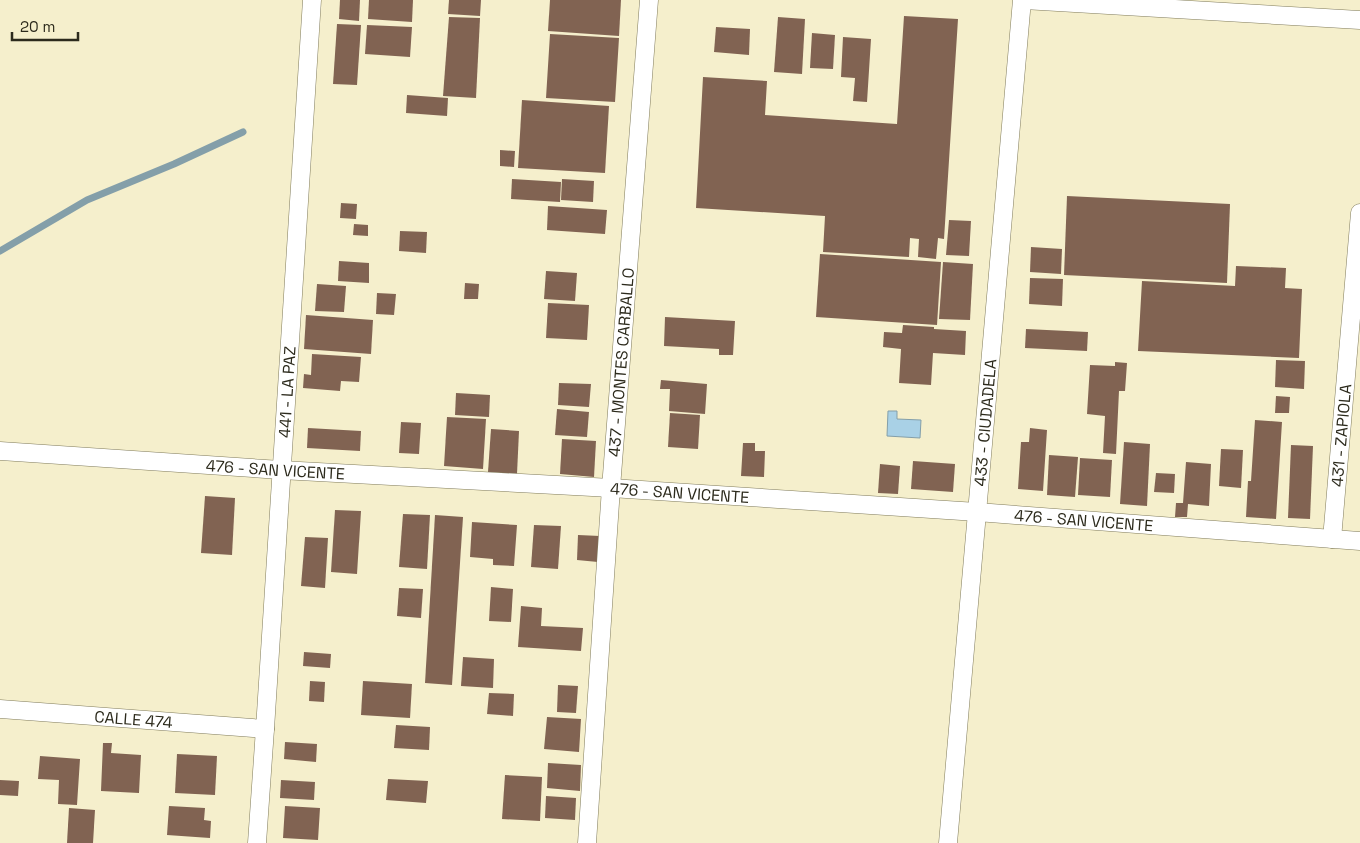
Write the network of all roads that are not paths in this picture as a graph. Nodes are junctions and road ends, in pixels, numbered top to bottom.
1 (312, 0) edge
2 (649, 0) edge
3 (1023, 0) edge
4 (1360, 20) edge
5 (1360, 213) edge
6 (0, 451) edge
7 (281, 470) junction
8 (611, 488) junction
9 (977, 512) junction
10 (1332, 539) junction
11 (1360, 542) edge
12 (0, 709) edge
13 (266, 729) junction
14 (257, 843) edge
15 (587, 843) edge
16 (948, 843) edge
17 (955, 843) edge

1 - 7 street, 441 - LA PAZ
2 - 8 street, 437 - MONTES CARBALLO
3 - 4 street
3 - 9 street, 433 - CIUDADELA
5 - 10 street, 431 - ZAPIOLA
6 - 7 street, 476 - SAN VICENTE
7 - 8 street, 476 - SAN VICENTE
7 - 13 street, 441 - LA PAZ
8 - 9 street, 476 - SAN VICENTE
8 - 15 street, 437 - MONTES CARBALLO
9 - 10 street, 476 - SAN VICENTE
9 - 16 street, 433 - CIUDADELA
10 - 11 street, 476 - SAN VICENTE
12 - 13 street, CALLE 474
13 - 14 street, 441 - LA PAZ
16 - 17 street

